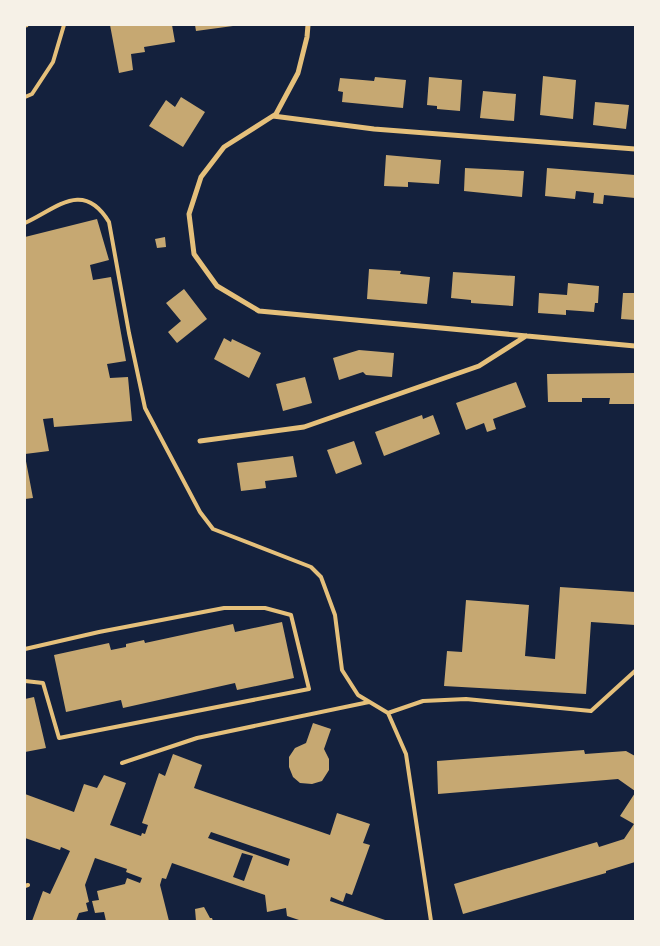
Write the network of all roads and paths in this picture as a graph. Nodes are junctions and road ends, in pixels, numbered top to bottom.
1 (64, 25) edge
2 (308, 25) edge
3 (25, 97) edge
4 (273, 116) junction
5 (635, 149) edge
6 (25, 223) edge
7 (526, 336) junction
8 (635, 346) edge
9 (200, 441) dead end
10 (25, 649) edge
11 (635, 670) edge
12 (25, 681) edge
13 (369, 702) junction
14 (388, 713) junction
15 (122, 763) dead end
16 (431, 921) edge

1 - 3 lane
2 - 4 street
4 - 5 street
4 - 7 street
6 - 13 lane
7 - 8 street
7 - 9 street
10 - 12 lane
11 - 14 lane
13 - 14 lane
13 - 15 lane
14 - 16 lane

